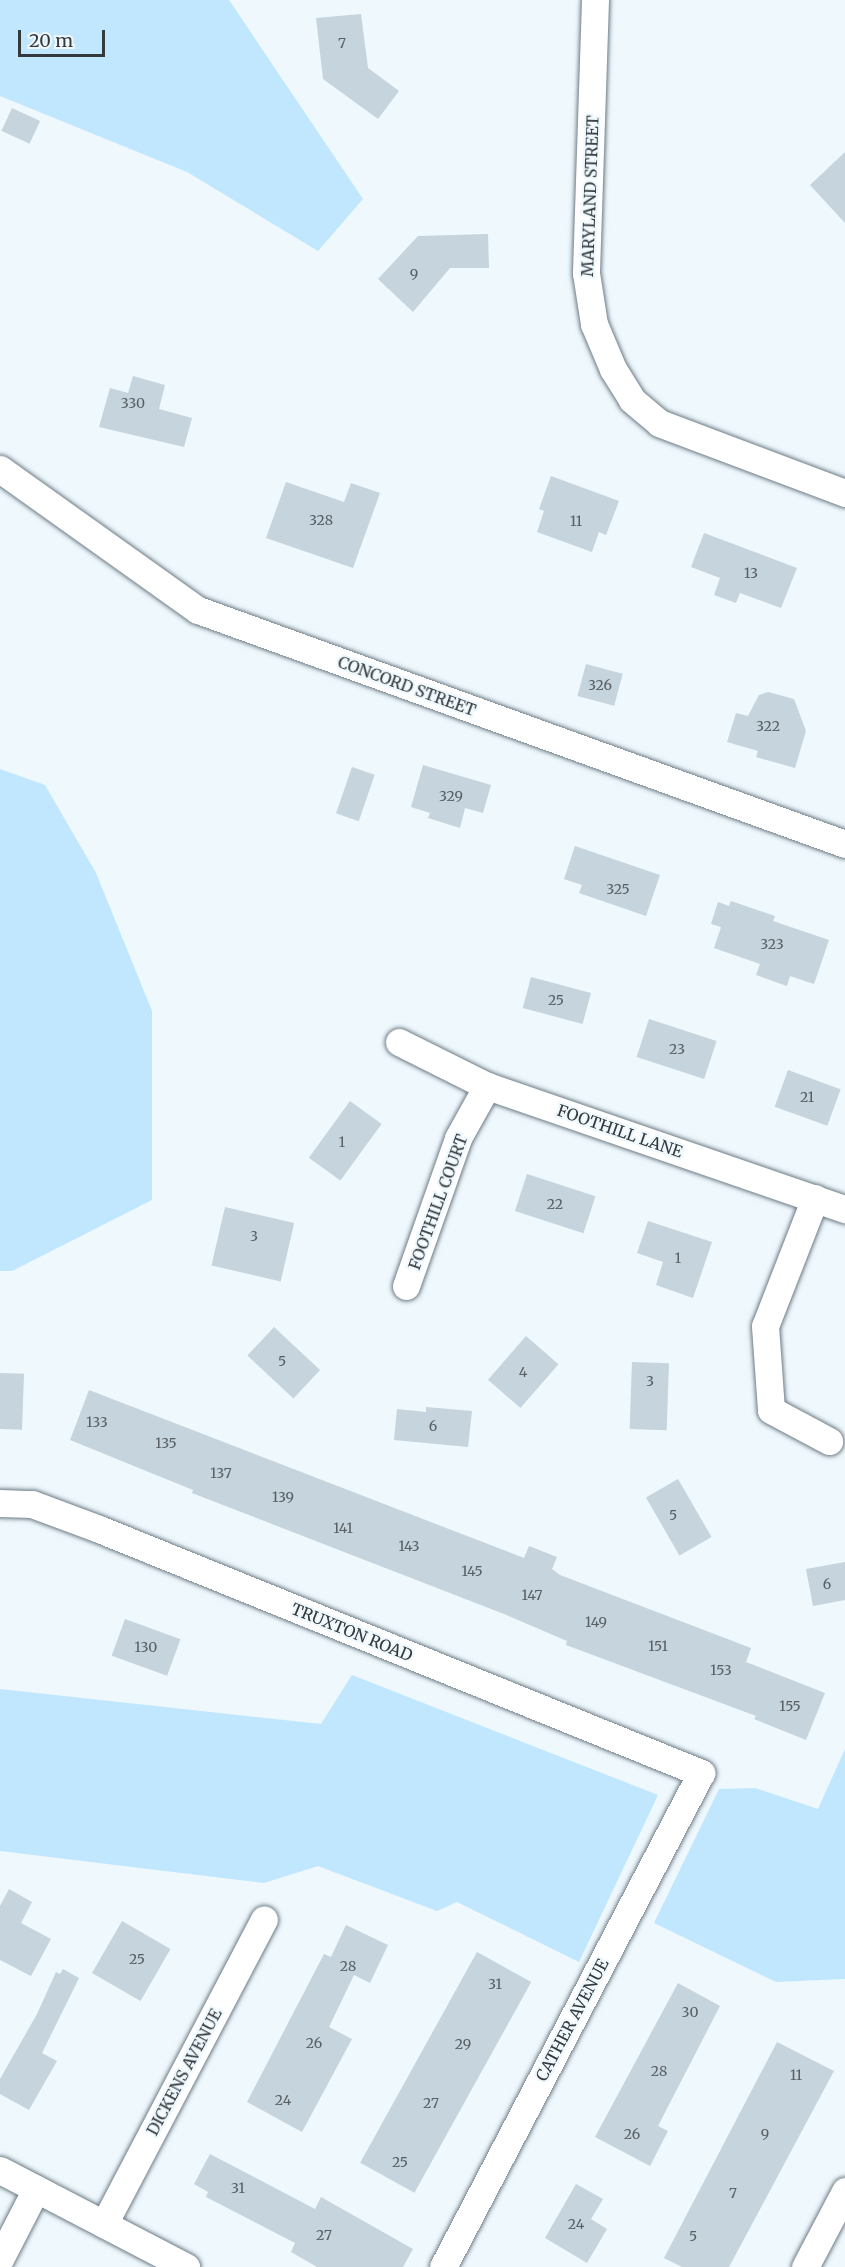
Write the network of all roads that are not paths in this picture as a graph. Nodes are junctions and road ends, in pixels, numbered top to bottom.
1 (595, 0) edge
2 (0, 469) edge
3 (845, 493) edge
4 (845, 844) edge
5 (399, 1042) dead end
6 (487, 1086) junction
7 (815, 1198) junction
8 (845, 1209) edge
9 (406, 1286) dead end
10 (829, 1441) dead end
11 (0, 1503) edge
12 (701, 1773) joint
13 (264, 1919) dead end
14 (0, 2170) edge
15 (36, 2189) junction
16 (845, 2191) edge
17 (104, 2224) junction
18 (0, 2259) edge
19 (186, 2267) edge
20 (443, 2267) edge
21 (805, 2267) edge

1 - 3 street, MARYLAND STREET
2 - 4 street, CONCORD STREET
5 - 6 street, FOOTHILL LANE
6 - 7 street, FOOTHILL LANE
6 - 9 street, FOOTHILL COURT
7 - 8 street, FOOTHILL LANE
7 - 10 street
11 - 12 street, TRUXTON ROAD
12 - 20 street, CATHER AVENUE
13 - 17 street, DICKENS AVENUE
14 - 15 street
15 - 17 street
15 - 18 street
16 - 21 street
17 - 19 street

